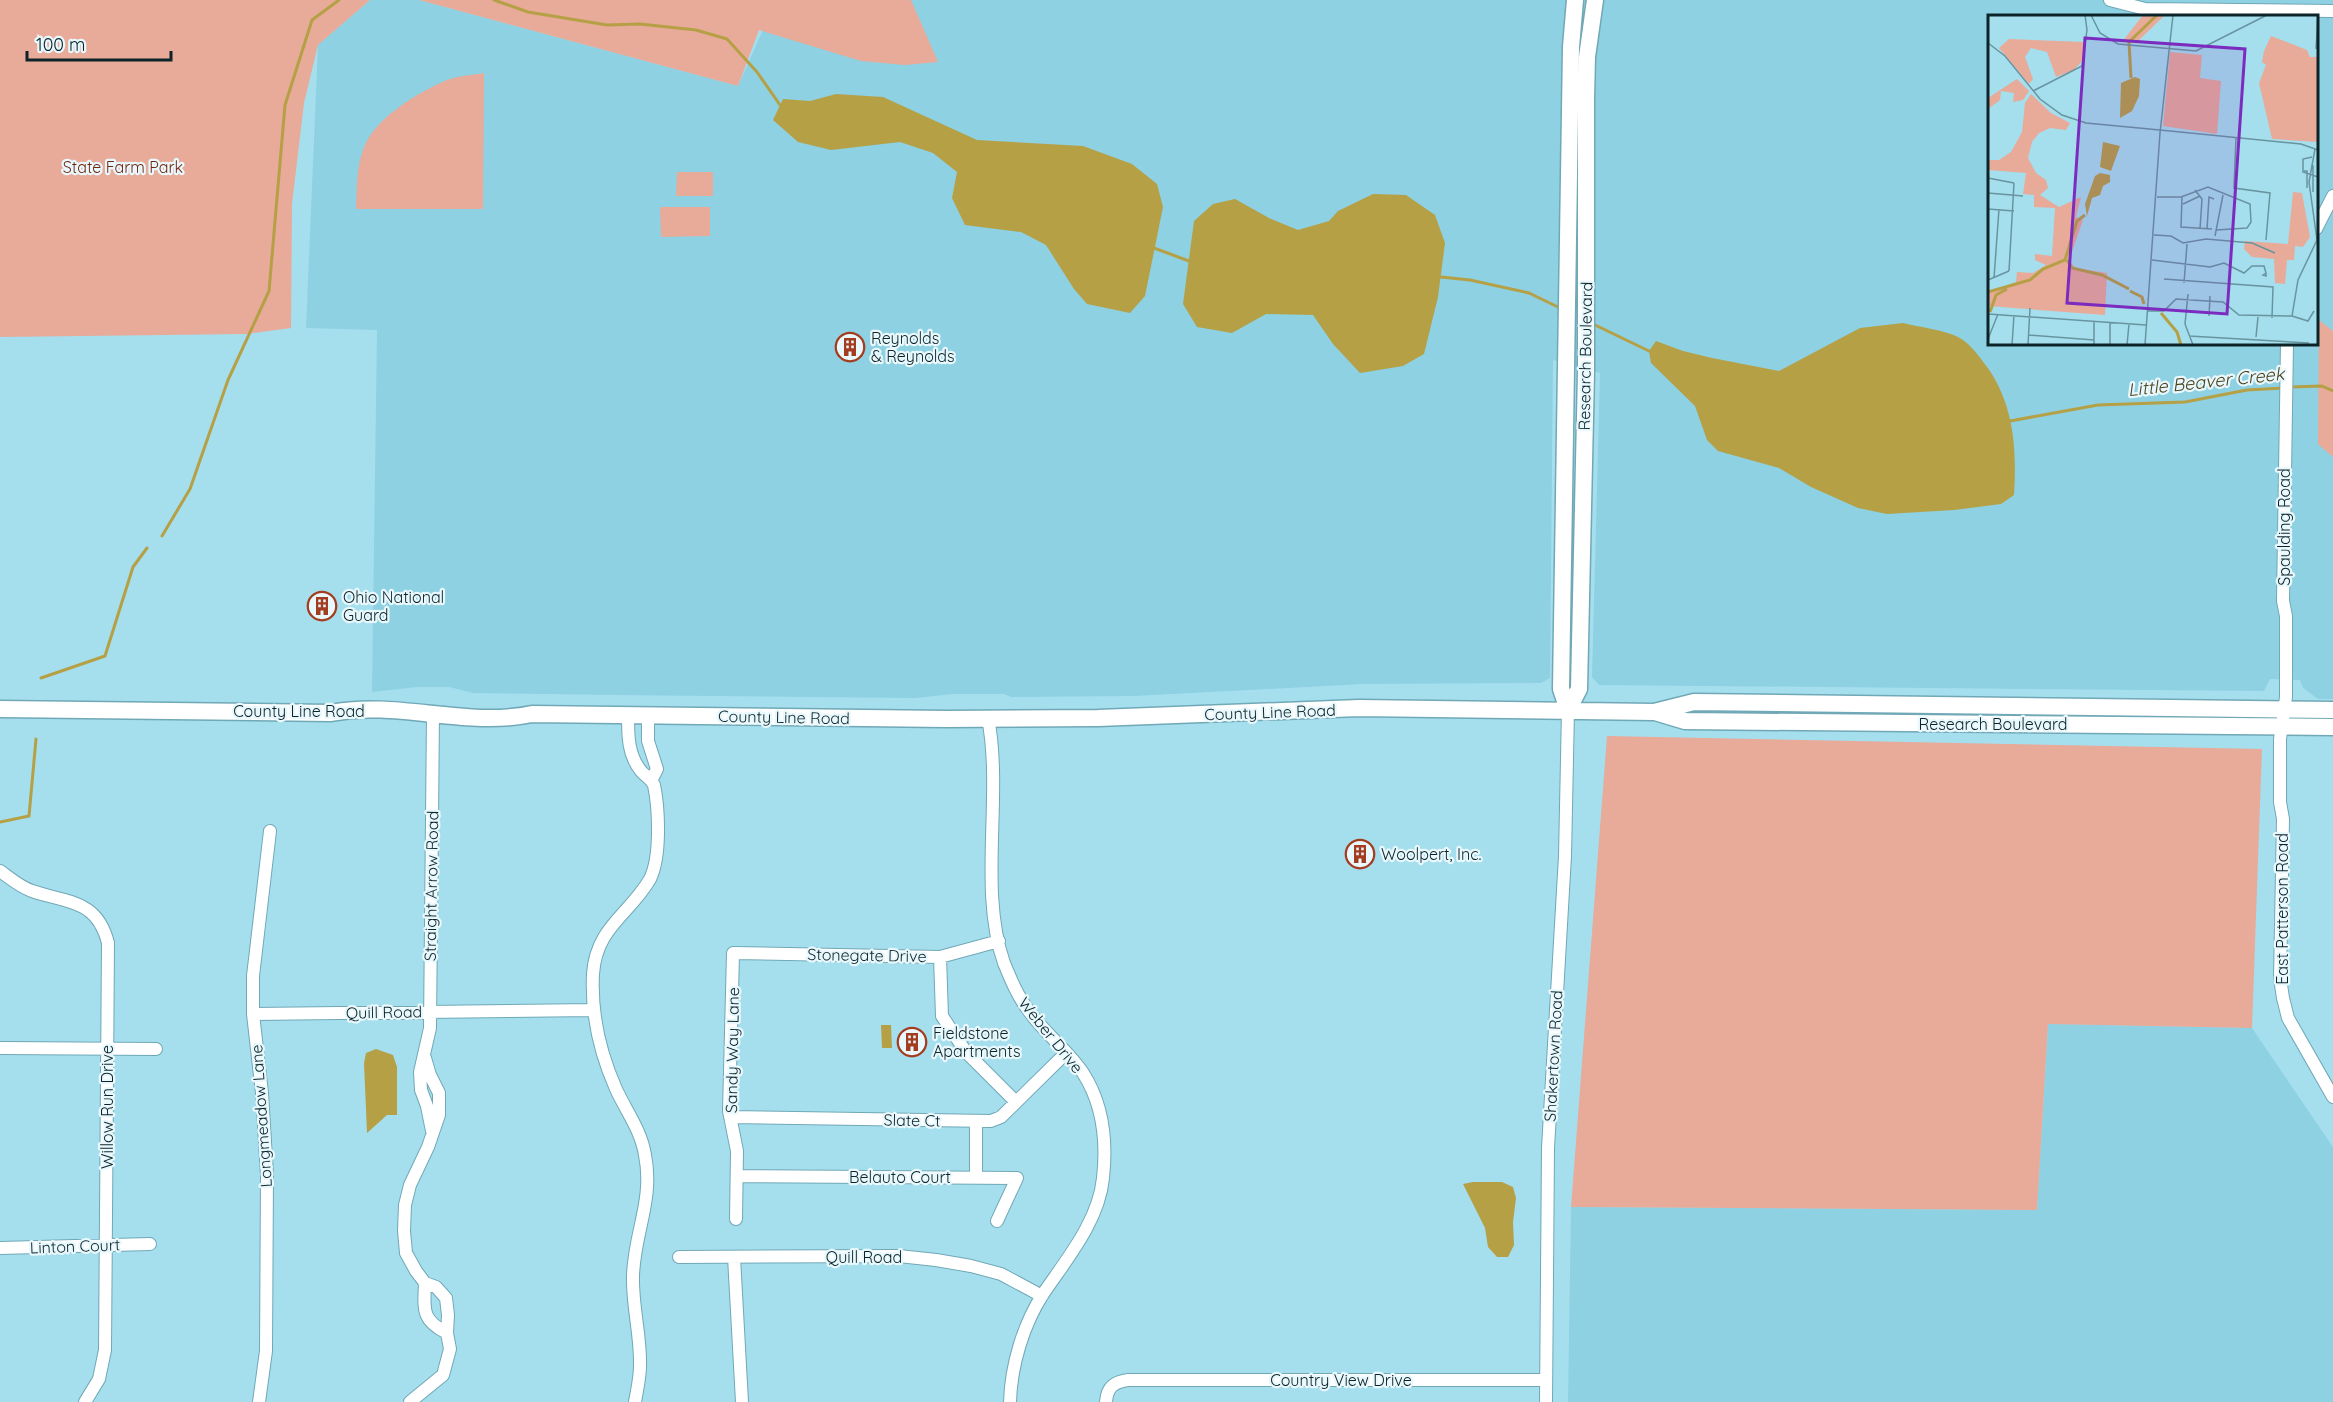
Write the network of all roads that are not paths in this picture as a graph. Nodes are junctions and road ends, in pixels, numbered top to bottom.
1 (1575, 0) edge
2 (1595, 0) edge
3 (2110, 0) edge
4 (2333, 11) edge
5 (2333, 196) edge
6 (2318, 225) edge
7 (2287, 345) edge
8 (1910, 706) junction
9 (0, 709) edge
10 (1568, 710) junction
11 (2284, 710) junction
12 (2333, 710) edge
13 (1654, 712) junction
14 (433, 714) junction
15 (628, 716) junction
16 (648, 716) junction
17 (988, 718) junction
18 (1910, 724) junction
19 (2282, 727) junction
20 (2333, 727) edge
21 (652, 779) junction
22 (270, 831) dead end
23 (0, 871) edge
24 (999, 941) junction
25 (733, 953) joint
26 (940, 957) junction
27 (594, 1010) junction
28 (429, 1012) junction
29 (253, 1014) junction
30 (0, 1048) edge
31 (156, 1048) dead end
32 (108, 1049) junction
33 (1066, 1053) junction
34 (2333, 1097) edge
35 (1015, 1101) junction
36 (730, 1118) junction
37 (976, 1121) junction
38 (737, 1176) junction
39 (976, 1178) junction
40 (736, 1219) dead end
41 (997, 1221) dead end
42 (150, 1244) dead end
43 (106, 1246) junction
44 (0, 1248) edge
45 (679, 1257) dead end
46 (734, 1257) junction
47 (425, 1283) junction
48 (1042, 1296) junction
49 (447, 1333) junction
50 (1546, 1380) junction
51 (84, 1402) edge
52 (259, 1402) edge
53 (410, 1402) edge
54 (635, 1402) edge
55 (742, 1402) edge
56 (1010, 1402) edge
57 (1106, 1402) edge
58 (1546, 1402) edge

1 - 10 main road, Research Boulevard
2 - 10 main road, Research Boulevard
3 - 4 street
5 - 6 street
7 - 11 street, Spaulding Road
8 - 11 main road, Research Boulevard
8 - 13 main road, Research Boulevard
8 - 18 main road
9 - 14 main road, County Line Road
10 - 13 main road, Research Boulevard
10 - 17 main road, County Line Road
10 - 50 street, Shakertown Road
11 - 12 main road, Research Boulevard
11 - 19 street, East Patterson Road
13 - 18 main road, Research Boulevard
14 - 15 main road, County Line Road
14 - 28 street, Straight Arrow Road
15 - 16 main road, County Line Road
15 - 21 street
16 - 17 main road, County Line Road
16 - 21 street
17 - 24 street, Weber Drive
18 - 19 main road, Research Boulevard
19 - 20 main road, Research Boulevard
19 - 34 street, East Patterson Road
21 - 27 street
22 - 29 street, Longmeadow Lane
23 - 32 street, Willow Run Drive
24 - 26 street, Stonegate Drive
24 - 33 street, Weber Drive
25 - 26 street, Stonegate Drive
25 - 36 street, Sandy Way Lane
26 - 35 street
27 - 28 street, Quill Road
27 - 54 street
28 - 29 street, Quill Road
28 - 47 street, Straight Arrow Road
29 - 52 street, Longmeadow Lane
30 - 32 street
31 - 32 street
32 - 43 street, Willow Run Drive
33 - 35 street, Slate Ct
33 - 48 street, Weber Drive
35 - 37 street, Slate Ct
36 - 37 street, Slate Ct
36 - 38 street, Sandy Way Lane
37 - 39 street
38 - 39 street, Belauto Court
38 - 40 street, Sandy Way Lane
39 - 41 street, Belauto Court
42 - 43 street, Linton Court
43 - 44 street, Linton Court
43 - 51 street, Willow Run Drive
45 - 46 street, Quill Road
46 - 48 street, Quill Road
46 - 55 street
47 - 49 street
47 - 49 street, Straight Arrow Road
48 - 56 street, Weber Drive
49 - 53 street, Straight Arrow Road
50 - 57 street, Country View Drive
50 - 58 street, Shakertown Road

